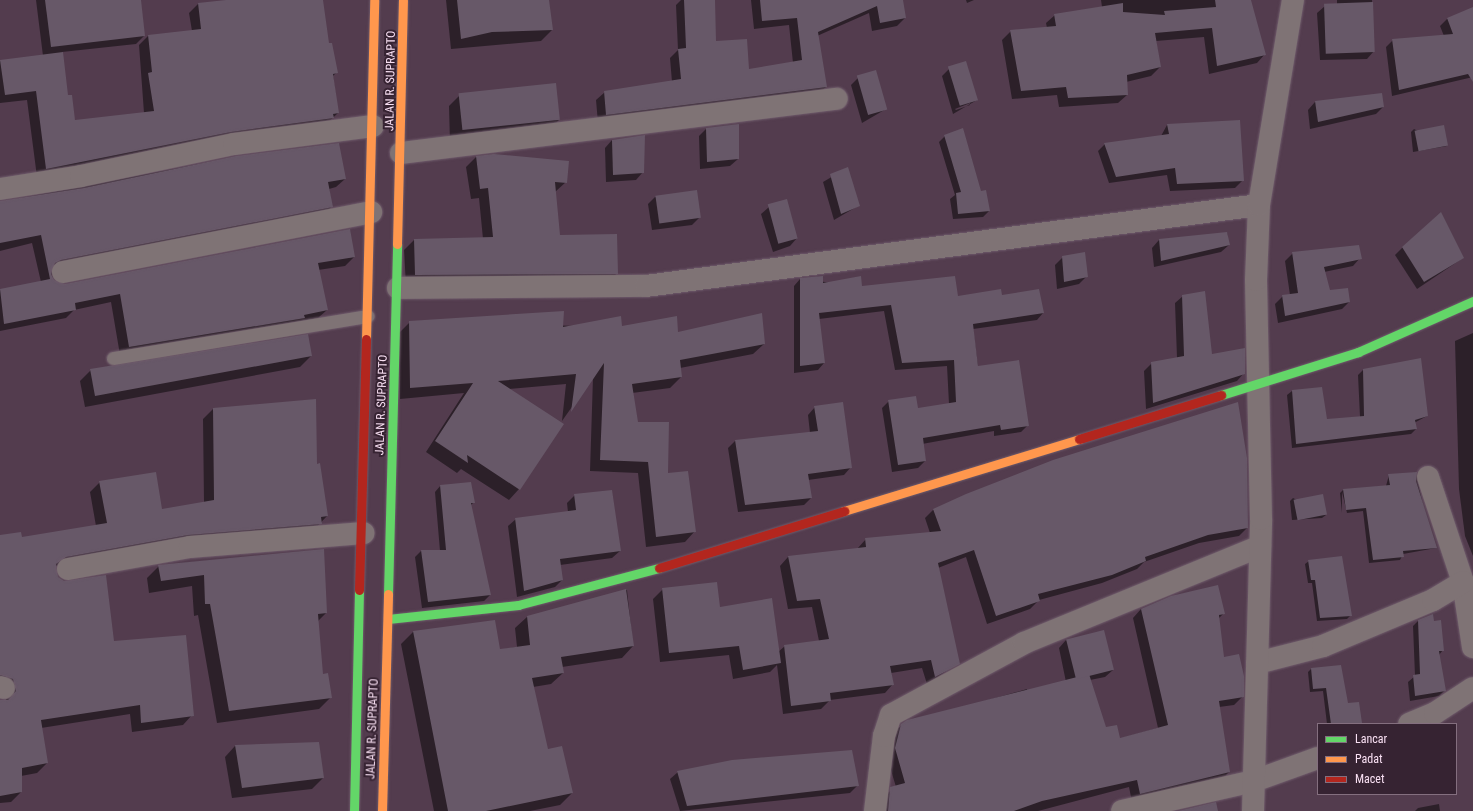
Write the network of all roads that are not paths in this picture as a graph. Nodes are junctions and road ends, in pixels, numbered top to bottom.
1 (374, 0) edge
2 (403, 0) edge
3 (1293, 0) edge
4 (403, 94) junction
5 (381, 95) junction
6 (837, 99) dead end
7 (373, 126) junction
8 (401, 153) junction
9 (0, 189) edge
10 (1258, 205) junction
11 (371, 212) junction
12 (63, 272) dead end
13 (398, 288) junction
14 (1473, 301) edge
15 (368, 316) junction
16 (113, 358) dead end
17 (1258, 383) junction
18 (1428, 477) dead end
19 (363, 533) junction
20 (1260, 546) junction
21 (68, 568) dead end
22 (1463, 582) junction
23 (388, 619) junction
24 (1473, 647) edge
25 (1257, 663) junction
26 (1473, 688) edge
27 (1411, 723) edge
28 (1317, 758) edge
29 (1254, 781) junction
30 (354, 811) edge
31 (382, 811) edge
32 (875, 811) edge
33 (1122, 811) edge
34 (1253, 811) edge

1 - 5 main road, JALAN R. SUPRAPTO
2 - 4 main road, JALAN R. SUPRAPTO
3 - 10 street
4 - 5 main road
4 - 8 main road, JALAN R. SUPRAPTO
5 - 7 main road, JALAN R. SUPRAPTO
6 - 8 street
7 - 9 street
7 - 11 main road, JALAN R. SUPRAPTO
8 - 13 main road, JALAN R. SUPRAPTO
10 - 13 street
10 - 17 street
11 - 12 street
11 - 15 main road, JALAN R. SUPRAPTO
13 - 23 main road, JALAN R. SUPRAPTO
14 - 17 main road
15 - 16 lane
15 - 19 main road, JALAN R. SUPRAPTO
17 - 20 street
17 - 23 main road
18 - 22 street
19 - 21 street
19 - 30 main road, JALAN R. SUPRAPTO
20 - 25 street
20 - 32 street
22 - 24 street
22 - 25 street
23 - 31 main road, JALAN R. SUPRAPTO
25 - 29 street
26 - 27 street
28 - 29 street
29 - 33 street
29 - 34 street

